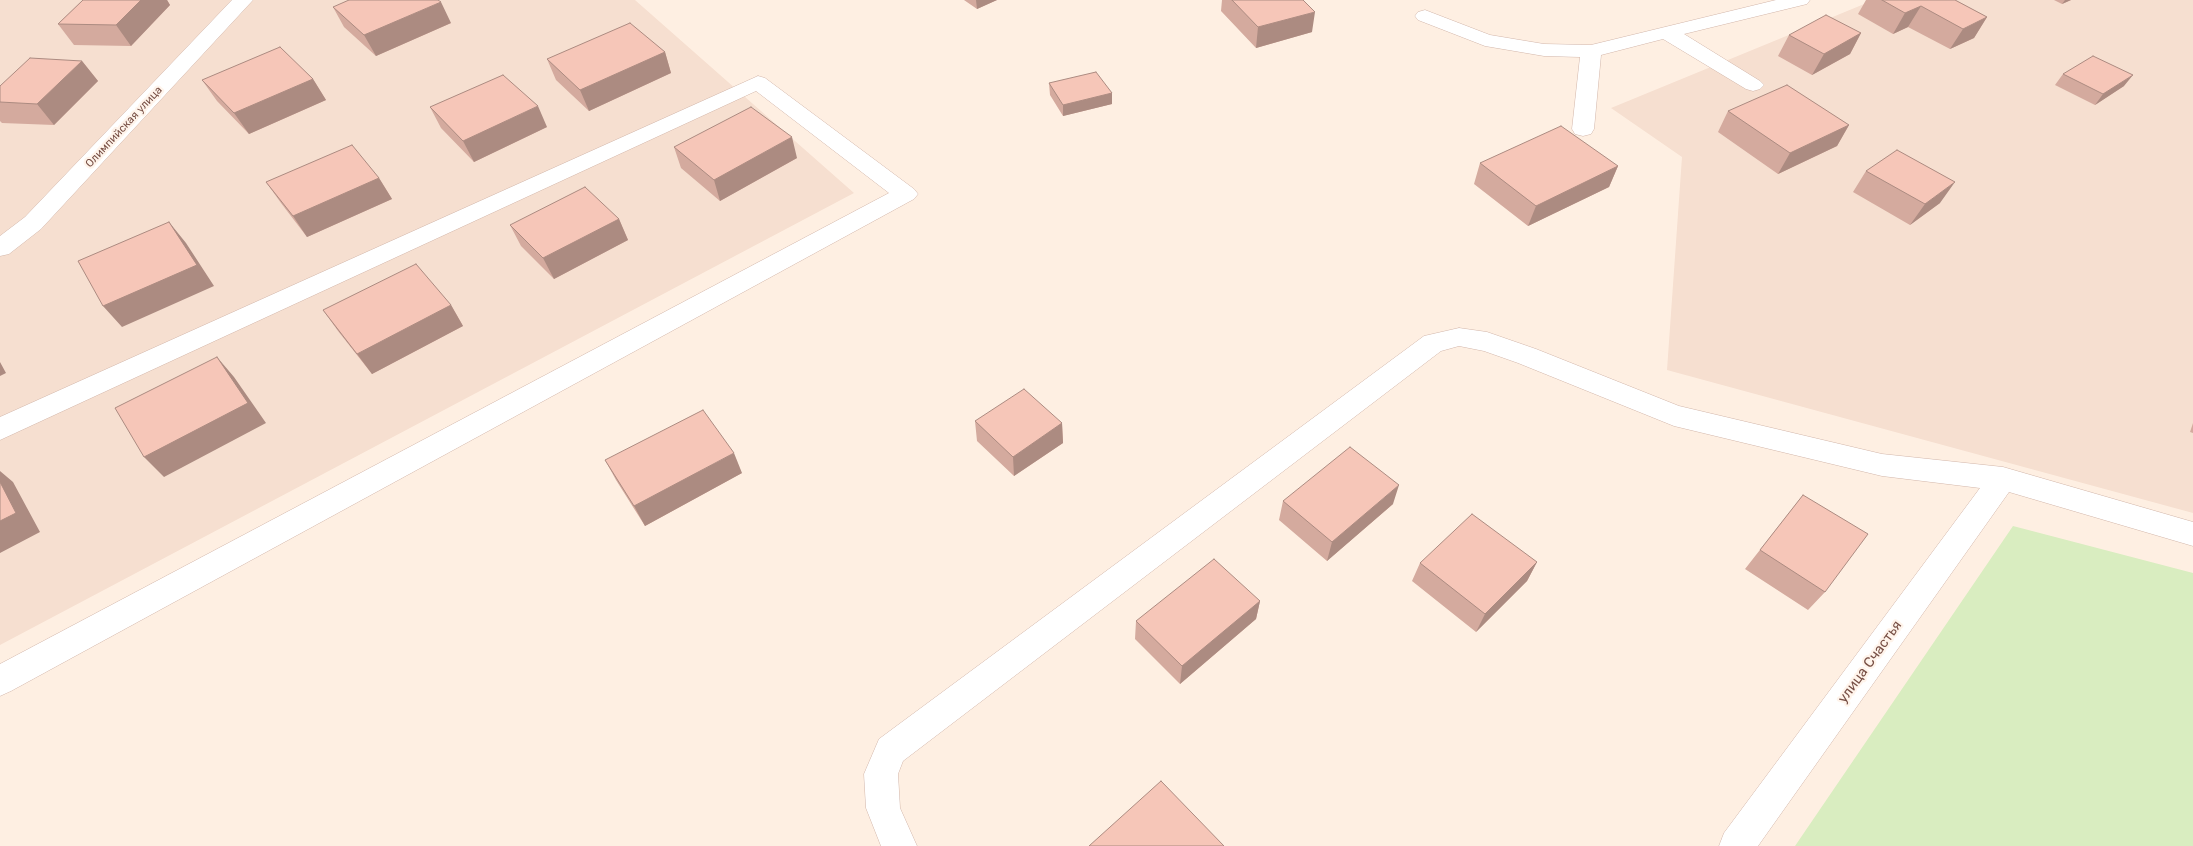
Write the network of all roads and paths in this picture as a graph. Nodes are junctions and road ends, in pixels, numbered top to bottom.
1 (243, 0) edge
2 (1800, 0) edge
3 (1425, 16) dead end
4 (1668, 33) junction
5 (1591, 51) junction
6 (1753, 85) dead end
7 (1583, 129) dead end
8 (0, 248) edge
9 (0, 429) edge
10 (2002, 479) junction
11 (2193, 534) edge
12 (0, 681) edge
13 (899, 846) edge
14 (1737, 846) edge

1 - 8 street, Олимпийская улица
2 - 4 street
3 - 5 street
4 - 5 street
4 - 6 street
5 - 7 street
9 - 12 street
10 - 11 street
10 - 13 street
10 - 14 street, улица Счастья

